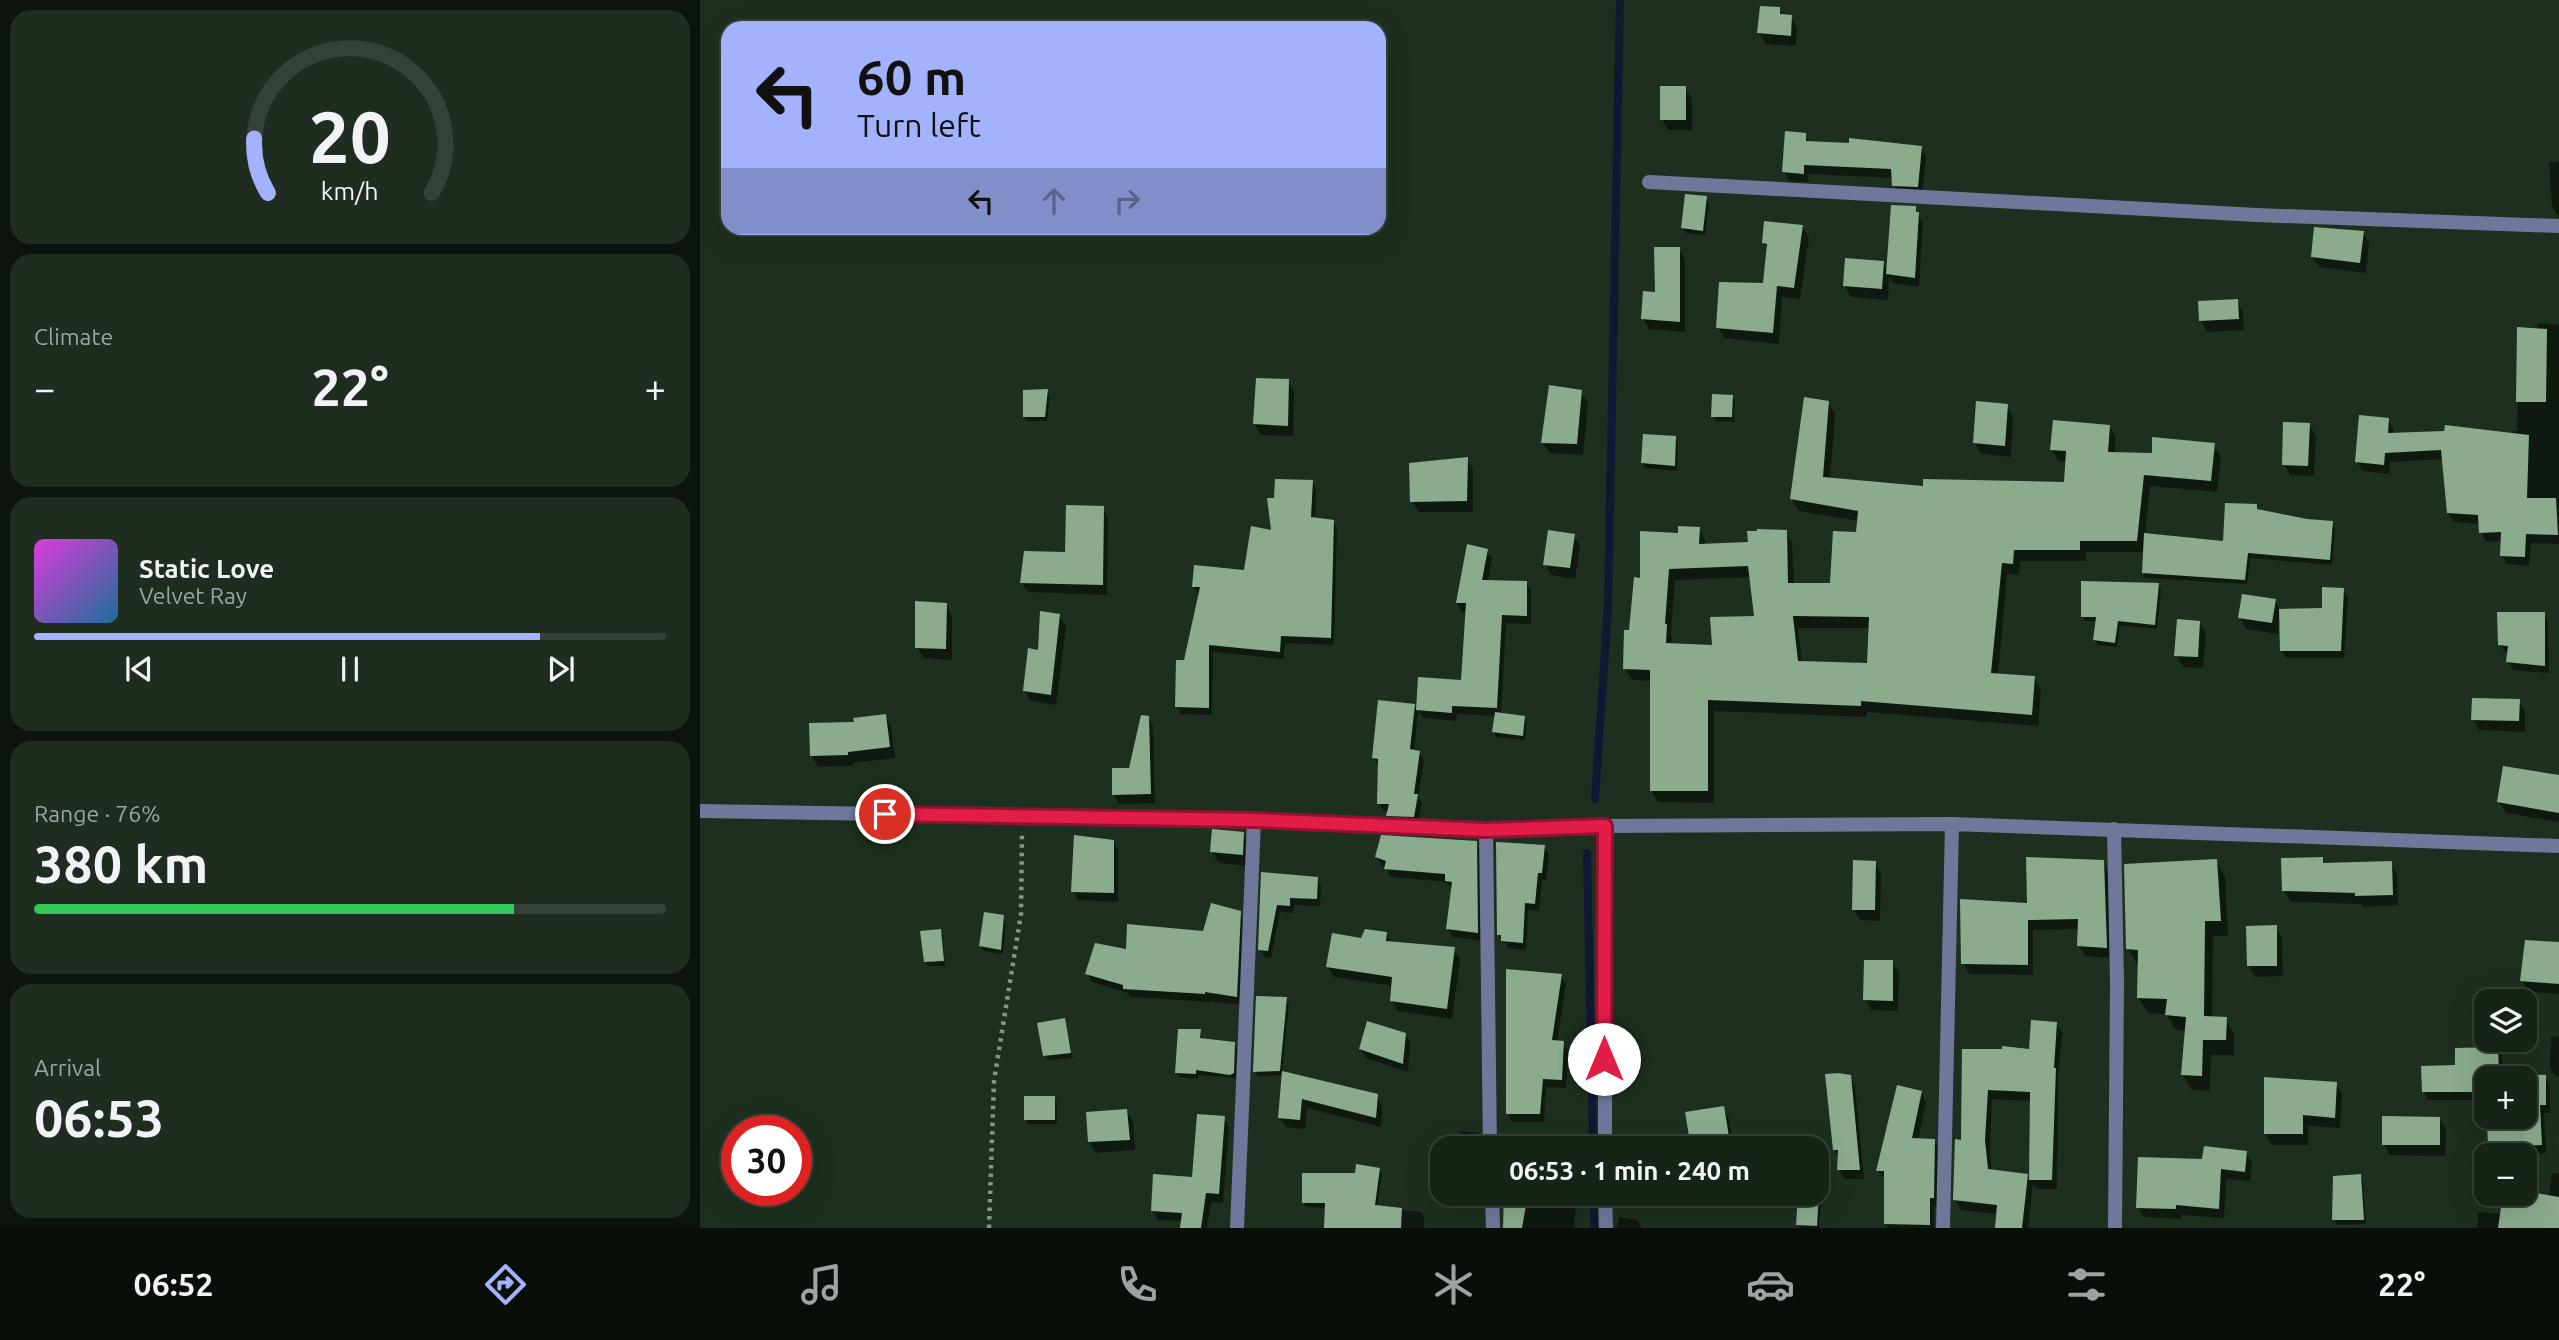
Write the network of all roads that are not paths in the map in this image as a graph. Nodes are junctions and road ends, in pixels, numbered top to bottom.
1 (1649, 182) dead end
2 (2559, 226) edge
3 (700, 811) edge
4 (1254, 820) junction
5 (1952, 824) junction
6 (1605, 826) junction
7 (2114, 829) junction
8 (1486, 830) junction
9 (2559, 846) edge
10 (1490, 1136) edge
11 (1605, 1136) edge
12 (1492, 1206) edge
13 (1605, 1206) edge
14 (1237, 1228) edge
15 (1493, 1228) edge
16 (1606, 1228) edge
17 (1943, 1228) edge
18 (2115, 1228) edge

1 - 2 street
3 - 4 street
4 - 8 street
4 - 14 street
5 - 6 street
5 - 7 street
5 - 17 street
6 - 8 street
6 - 11 street
7 - 9 street
7 - 18 street
8 - 10 street
12 - 15 street
13 - 16 street

